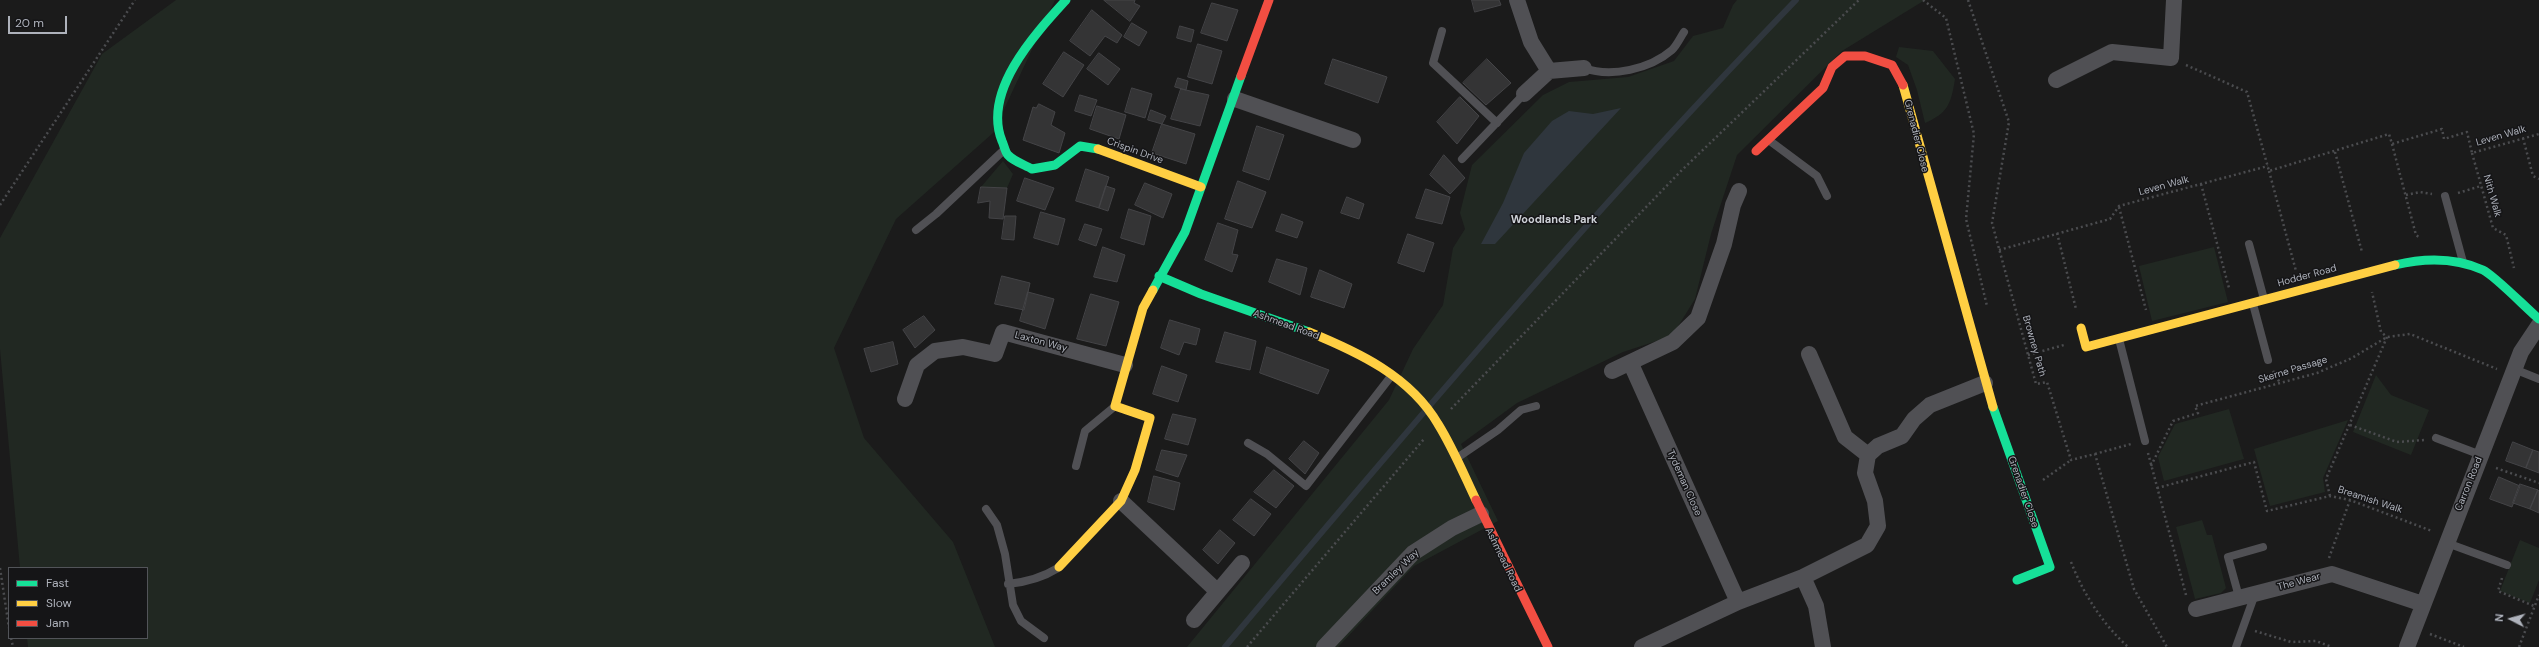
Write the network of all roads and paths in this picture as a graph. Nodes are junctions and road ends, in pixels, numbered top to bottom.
1 (134, 0) edge
2 (1066, 0) edge
3 (1269, 0) edge
4 (1517, 0) edge
5 (1859, 0) edge
6 (1923, 0) edge
7 (1968, 0) edge
8 (2174, 0) edge
9 (1442, 31) dead end
10 (1684, 32) dead end
11 (2172, 58) junction
12 (1584, 68) joint
13 (1548, 71) junction
14 (2056, 80) dead end
15 (1524, 94) joint
16 (1235, 99) junction
17 (1497, 123) junction
18 (2539, 134) edge
19 (2523, 138) junction
20 (1353, 140) dead end
21 (1769, 140) junction
22 (2392, 144) junction
23 (1005, 149) junction
24 (1756, 152) dead end
25 (2335, 152) junction
26 (2472, 153) junction
27 (1462, 159) dead end
28 (2268, 166) junction
29 (2269, 171) junction
30 (2539, 179) edge
31 (2202, 184) junction
32 (2481, 186) junction
33 (1201, 187) junction
34 (1739, 191) dead end
35 (2406, 195) junction
36 (1827, 196) dead end
37 (2445, 196) junction
38 (0, 205) edge
39 (2118, 206) junction
40 (916, 230) dead end
41 (2057, 233) junction
42 (2249, 244) dead end
43 (1999, 250) junction
44 (2436, 259) junction
45 (2464, 265) junction
46 (2515, 270) dead end
47 (2367, 271) junction
48 (1159, 276) junction
49 (2301, 289) junction
50 (2265, 299) junction
51 (2253, 303) junction
52 (1988, 307) dead end
53 (2234, 308) junction
54 (2539, 320) edge
55 (2539, 325) edge
56 (2081, 328) joint
57 (2150, 330) junction
58 (2386, 337) junction
59 (2119, 338) junction
60 (2084, 340) junction
61 (1809, 354) dead end
62 (2028, 355) junction
63 (2268, 360) dead end
64 (1631, 364) junction
65 (1125, 365) junction
66 (1612, 371) dead end
67 (2513, 372) junction
68 (1392, 374) junction
69 (2539, 379) edge
70 (1985, 383) junction
71 (905, 399) dead end
72 (1115, 406) junction
73 (1536, 406) dead end
74 (1435, 420) junction
75 (2350, 425) junction
76 (2436, 438) joint
77 (2145, 441) junction
78 (1248, 443) dead end
79 (2095, 454) junction
80 (1868, 455) junction
81 (2480, 458) junction
82 (1456, 459) junction
83 (2071, 460) junction
84 (1076, 466) dead end
85 (2151, 466) junction
86 (2040, 473) dead end
87 (2043, 480) junction
88 (2539, 483) edge
89 (2045, 487) dead end
90 (2157, 488) junction
91 (2330, 496) junction
92 (2350, 500) junction
93 (1121, 501) junction
94 (986, 509) dead end
95 (1481, 514) junction
96 (2448, 540) junction
97 (2263, 547) dead end
98 (2071, 560) dead end
99 (1242, 563) dead end
100 (2507, 565) joint
101 (1059, 567) joint
102 (0, 568) edge
103 (2332, 574) junction
104 (1804, 577) junction
105 (2017, 580) dead end
106 (1008, 584) junction
107 (1217, 591) junction
108 (2255, 594) junction
109 (2539, 595) edge
110 (2239, 597) junction
111 (1738, 602) junction
112 (2423, 604) junction
113 (2534, 606) junction
114 (2196, 609) joint
115 (1194, 620) dead end
116 (8, 621) edge
117 (2243, 627) junction
118 (2414, 628) junction
119 (1044, 638) dead end
120 (1248, 647) edge
121 (1324, 647) edge
122 (1548, 647) edge
123 (1642, 647) edge
124 (1823, 647) edge
125 (2128, 647) edge
126 (2167, 647) edge
127 (2236, 647) edge
128 (2332, 647) edge
129 (2407, 647) edge
130 (2464, 647) edge
131 (2519, 647) edge

1 - 38 path
2 - 23 street, Crispin Drive
3 - 16 street
4 - 13 street
5 - 74 path
6 - 52 path
7 - 43 path, Browney Path
8 - 11 street
9 - 17 lane
10 - 12 lane
11 - 14 street
11 - 28 path
12 - 13 street
13 - 15 street
15 - 17 lane
16 - 20 street
16 - 33 street
17 - 27 lane
18 - 19 path, Leven Walk
19 - 26 path, Leven Walk
19 - 30 path
21 - 24 street, Grenadier Close
21 - 36 lane
21 - 70 street, Grenadier Close
22 - 25 path
22 - 26 path, Leven Walk
22 - 35 path
23 - 33 street, Crispin Drive
23 - 40 lane
25 - 29 path
25 - 47 path
26 - 32 path, Nith Walk
28 - 29 path
28 - 31 path, Leven Walk
29 - 49 path
31 - 39 path, Leven Walk
31 - 53 path
32 - 37 path
32 - 46 path, Nith Walk
33 - 48 street
34 - 64 street
35 - 37 path
35 - 44 path
37 - 45 lane
39 - 41 path
39 - 57 path
41 - 43 path
41 - 56 path
42 - 50 lane
43 - 62 path, Browney Path
44 - 45 street, Hodder Road
44 - 47 street, Hodder Road
45 - 54 street, Hodder Road
47 - 49 street, Hodder Road
47 - 58 path
48 - 65 street
48 - 68 street, Ashmead Road
49 - 50 street, Hodder Road
50 - 51 street, Hodder Road
51 - 53 street, Hodder Road
51 - 63 lane
53 - 57 street, Hodder Road
55 - 67 street, Carron Road
56 - 60 street
57 - 59 street, Hodder Road
58 - 67 path, Skerne Passage
58 - 75 path
58 - 85 path, Skerne Passage
59 - 60 street, Hodder Road
59 - 77 lane
60 - 62 path
61 - 80 street
62 - 83 path, Browney Path
64 - 66 street
64 - 111 street, Tydeman Close
65 - 71 street, Laxton Way
65 - 72 street
67 - 69 lane
67 - 81 street, Carron Road
68 - 74 street, Ashmead Road
68 - 78 lane
70 - 80 street
70 - 105 street, Grenadier Close
72 - 84 lane
72 - 93 street
73 - 82 lane
74 - 82 street, Ashmead Road
74 - 120 path
75 - 76 path
75 - 91 path
76 - 81 lane
77 - 79 path
77 - 85 path
79 - 83 path
79 - 126 path
80 - 104 street
81 - 88 path
81 - 96 street, Carron Road
82 - 95 street, Ashmead Road
83 - 87 path
85 - 90 path
86 - 87 path
87 - 89 path
90 - 91 path, Breamish Walk
90 - 114 path
91 - 92 path, Breamish Walk
92 - 96 path, Breamish Walk
92 - 103 path
93 - 101 street
93 - 107 street
94 - 106 lane
95 - 121 street, Bramley Way
95 - 122 street, Ashmead Road
96 - 100 lane
96 - 112 street, Carron Road
97 - 110 lane
98 - 125 path
99 - 107 street
100 - 113 path
101 - 106 lane
102 - 116 path
103 - 108 street, The Wear
103 - 112 street, The Wear
104 - 111 street
104 - 124 street
106 - 119 lane
107 - 115 street
108 - 110 street, The Wear
108 - 117 lane
109 - 113 path
110 - 114 street, The Wear
111 - 123 street
112 - 118 street, Carron Road
113 - 131 path
117 - 127 lane
117 - 128 path
118 - 129 street, Carron Road
118 - 130 path

